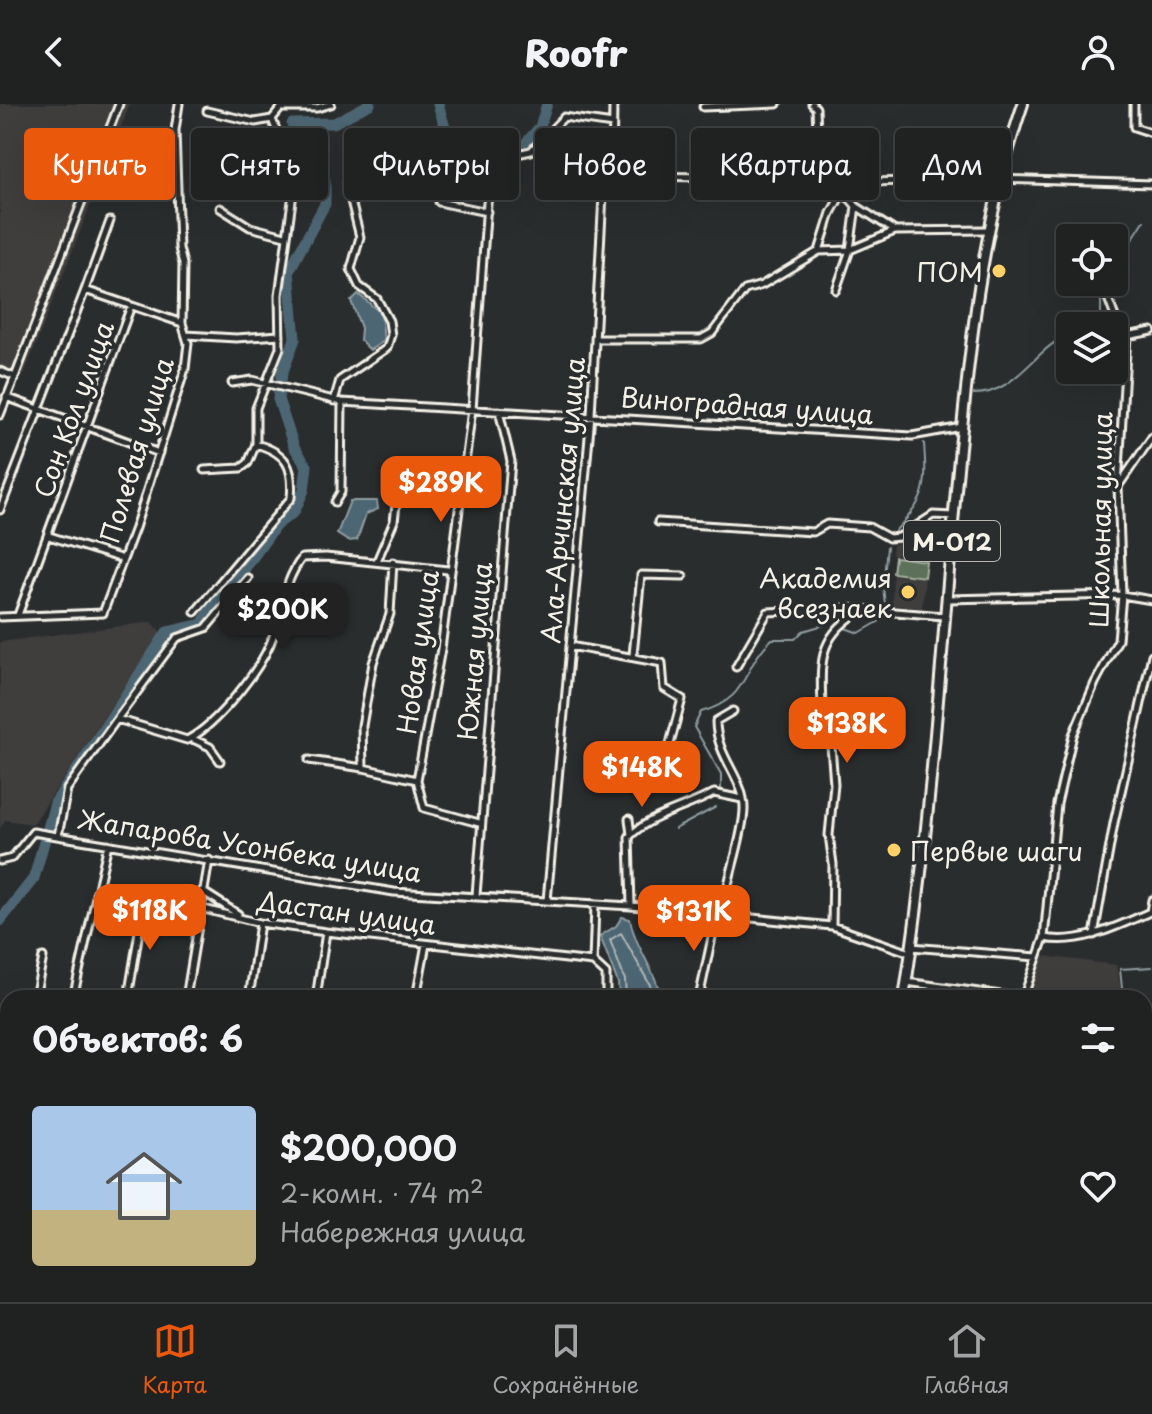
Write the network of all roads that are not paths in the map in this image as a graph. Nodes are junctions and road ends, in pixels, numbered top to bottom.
1 (119, 104) edge
2 (179, 104) edge
3 (331, 104) edge
4 (613, 104) edge
5 (777, 104) edge
6 (812, 104) edge
7 (1023, 104) edge
8 (1134, 104) edge
9 (725, 105) edge
10 (703, 107) dead end
11 (207, 111) dead end
12 (272, 119) junction
13 (613, 124) junction
14 (613, 128) edge
15 (817, 128) edge
16 (1152, 133) edge
17 (1011, 140) edge
18 (519, 154) edge
19 (1011, 179) edge
20 (1152, 184) edge
21 (351, 200) edge
22 (490, 200) edge
23 (603, 200) edge
24 (838, 200) edge
25 (850, 200) edge
26 (993, 200) edge
27 (439, 202) dead end
28 (856, 206) junction
29 (220, 208) dead end
30 (487, 212) junction
31 (110, 221) dead end
32 (987, 230) junction
33 (895, 231) junction
34 (285, 236) junction
35 (850, 250) junction
36 (819, 251) junction
37 (85, 290) junction
38 (836, 290) dead end
39 (131, 306) junction
40 (182, 323) junction
41 (1152, 331) edge
42 (186, 335) junction
43 (281, 335) junction
44 (1128, 336) edge
45 (595, 339) junction
46 (0, 371) edge
47 (15, 377) junction
48 (232, 383) dead end
49 (1124, 384) edge
50 (264, 385) junction
51 (6, 397) junction
52 (334, 401) junction
53 (342, 402) junction
54 (472, 409) junction
55 (38, 410) junction
56 (499, 411) junction
57 (0, 415) edge
58 (591, 415) junction
59 (962, 427) junction
60 (87, 428) junction
61 (1152, 437) edge
62 (256, 444) junction
63 (159, 453) junction
64 (204, 470) dead end
65 (1118, 486) junction
66 (335, 502) dead end
67 (396, 505) dead end
68 (0, 510) edge
69 (954, 516) junction
70 (658, 522) dead end
71 (49, 536) junction
72 (123, 559) junction
73 (377, 561) junction
74 (393, 562) junction
75 (449, 570) junction
76 (683, 576) dead end
77 (248, 578) dead end
78 (1122, 595) junction
79 (946, 599) junction
80 (1152, 600) edge
81 (864, 609) junction
82 (195, 612) dead end
83 (18, 615) junction
84 (944, 616) junction
85 (0, 617) edge
86 (570, 646) junction
87 (1152, 655) edge
88 (633, 656) junction
89 (736, 667) dead end
90 (733, 711) dead end
91 (117, 719) junction
92 (191, 738) junction
93 (667, 755) dead end
94 (309, 760) dead end
95 (220, 761) dead end
96 (363, 768) junction
97 (417, 780) junction
98 (742, 799) junction
99 (629, 819) dead end
100 (479, 823) junction
101 (631, 835) junction
102 (58, 836) junction
103 (108, 844) junction
104 (209, 860) junction
105 (0, 861) edge
106 (202, 891) junction
107 (96, 894) junction
108 (476, 895) junction
109 (1152, 900) edge
110 (144, 901) junction
111 (547, 901) junction
112 (595, 905) junction
113 (631, 906) junction
114 (200, 908) junction
115 (1151, 912) edge
116 (720, 914) junction
117 (250, 919) junction
118 (260, 923) junction
119 (832, 926) junction
120 (326, 932) junction
121 (1094, 935) junction
122 (1044, 938) junction
123 (426, 944) junction
124 (911, 950) junction
125 (43, 957) dead end
126 (1037, 957) junction
127 (593, 962) junction
128 (906, 982) junction
129 (37, 990) edge
130 (75, 990) edge
131 (129, 990) edge
132 (187, 990) edge
133 (250, 990) edge
134 (317, 990) edge
135 (417, 990) edge
136 (606, 990) edge
137 (701, 990) edge
138 (905, 990) edge
139 (964, 990) edge
140 (1026, 990) edge

1 - 47 street
2 - 40 street, Полевая улица
3 - 12 street
4 - 13 street, Ала-Арчинская улица
5 - 9 street
6 - 15 street
7 - 17 main road, М-012
8 - 16 street
9 - 10 street
11 - 12 street
12 - 34 street
13 - 14 street, Ала-Арчинская улица
13 - 18 street
19 - 20 street
21 - 52 street
22 - 30 street, Новая улица
23 - 45 street, Ала-Арчинская улица
24 - 36 street
25 - 28 street
26 - 32 main road, М-012
27 - 30 street
28 - 33 street
28 - 35 street
29 - 34 street
30 - 54 street, Новая улица
31 - 37 street
32 - 33 street
32 - 59 main road, М-012
33 - 35 street
34 - 43 street
35 - 36 street
35 - 38 street
36 - 45 street
37 - 39 street, Сон Кол улица
37 - 55 street, Сон Кол улица
39 - 40 street, Сон Кол улица
39 - 60 street, Сон Кол улица
40 - 42 street, Полевая улица
41 - 44 street
42 - 43 street
42 - 63 street, Полевая улица
43 - 50 street
45 - 58 street, Ала-Арчинская улица
46 - 47 street
47 - 51 street
48 - 50 street, Виноградная улица
49 - 65 street, Школьная улица
50 - 52 street, Виноградная улица
50 - 62 street
51 - 55 street
51 - 57 street
52 - 53 street, Виноградная улица
53 - 54 street, Виноградная улица
53 - 66 street
54 - 56 street, Виноградная улица
54 - 75 street, Новая улица
55 - 60 street
55 - 68 street, Сон Кол улица
56 - 58 street, Виноградная улица
56 - 100 street, Южная улица
58 - 59 street, Виноградная улица
58 - 86 street, Ала-Арчинская улица
59 - 69 main road, М-012
60 - 63 street
60 - 71 street, Сон Кол улица
61 - 65 street
62 - 64 street
62 - 82 street
63 - 72 street, Полевая улица
65 - 78 street, Школьная улица
67 - 73 street
69 - 70 street
69 - 79 main road, М-012
71 - 72 street
71 - 83 street, Сон Кол улица
72 - 83 street, Полевая улица
73 - 74 street
73 - 92 street
74 - 75 street
74 - 96 street
75 - 97 street, Новая улица
76 - 88 street
77 - 91 street
78 - 79 street
78 - 80 street
78 - 122 street, Школьная улица
79 - 84 main road, М-012
81 - 84 street
81 - 89 street
81 - 119 street
83 - 85 street
84 - 124 main road, М-012
86 - 88 street
86 - 111 street, Ала-Арчинская улица
87 - 121 street
88 - 93 street
90 - 98 street
91 - 92 street
91 - 102 street
92 - 95 street
94 - 96 street
96 - 97 street
97 - 100 street
98 - 101 street
98 - 116 street
99 - 101 street
100 - 108 street, Южная улица
101 - 113 street
102 - 103 street, Жапарова Усонбека улица
102 - 105 street, Жапарова Усонбека улица
103 - 104 street, Жапарова Усонбека улица
103 - 107 street
104 - 106 street
104 - 108 street, Жапарова Усонбека улица
106 - 114 street
106 - 117 street
107 - 110 street, Дастан улица
107 - 130 street
108 - 111 street, Жапарова Усонбека улица
109 - 115 street
110 - 114 street, Дастан улица
110 - 131 street
111 - 112 street, Жапарова Усонбека улица
112 - 113 street, Жапарова Усонбека улица
112 - 127 street
113 - 116 street, Жапарова Усонбека улица
114 - 117 street, Дастан улица
114 - 132 street
115 - 121 street
116 - 119 street, Жапарова Усонбека улица
116 - 137 street
117 - 118 street, Дастан улица
118 - 120 street, Дастан улица
118 - 133 street
119 - 124 street, Жапарова Усонбека улица
120 - 123 street, Дастан улица
120 - 134 street
121 - 122 street
122 - 126 street, Школьная улица
123 - 127 street, Дастан улица
123 - 135 street
124 - 126 street, Жапарова Усонбека улица
124 - 128 main road, М-012
125 - 129 street
126 - 140 street, Школьная улица
127 - 136 street
128 - 138 main road
128 - 139 street

